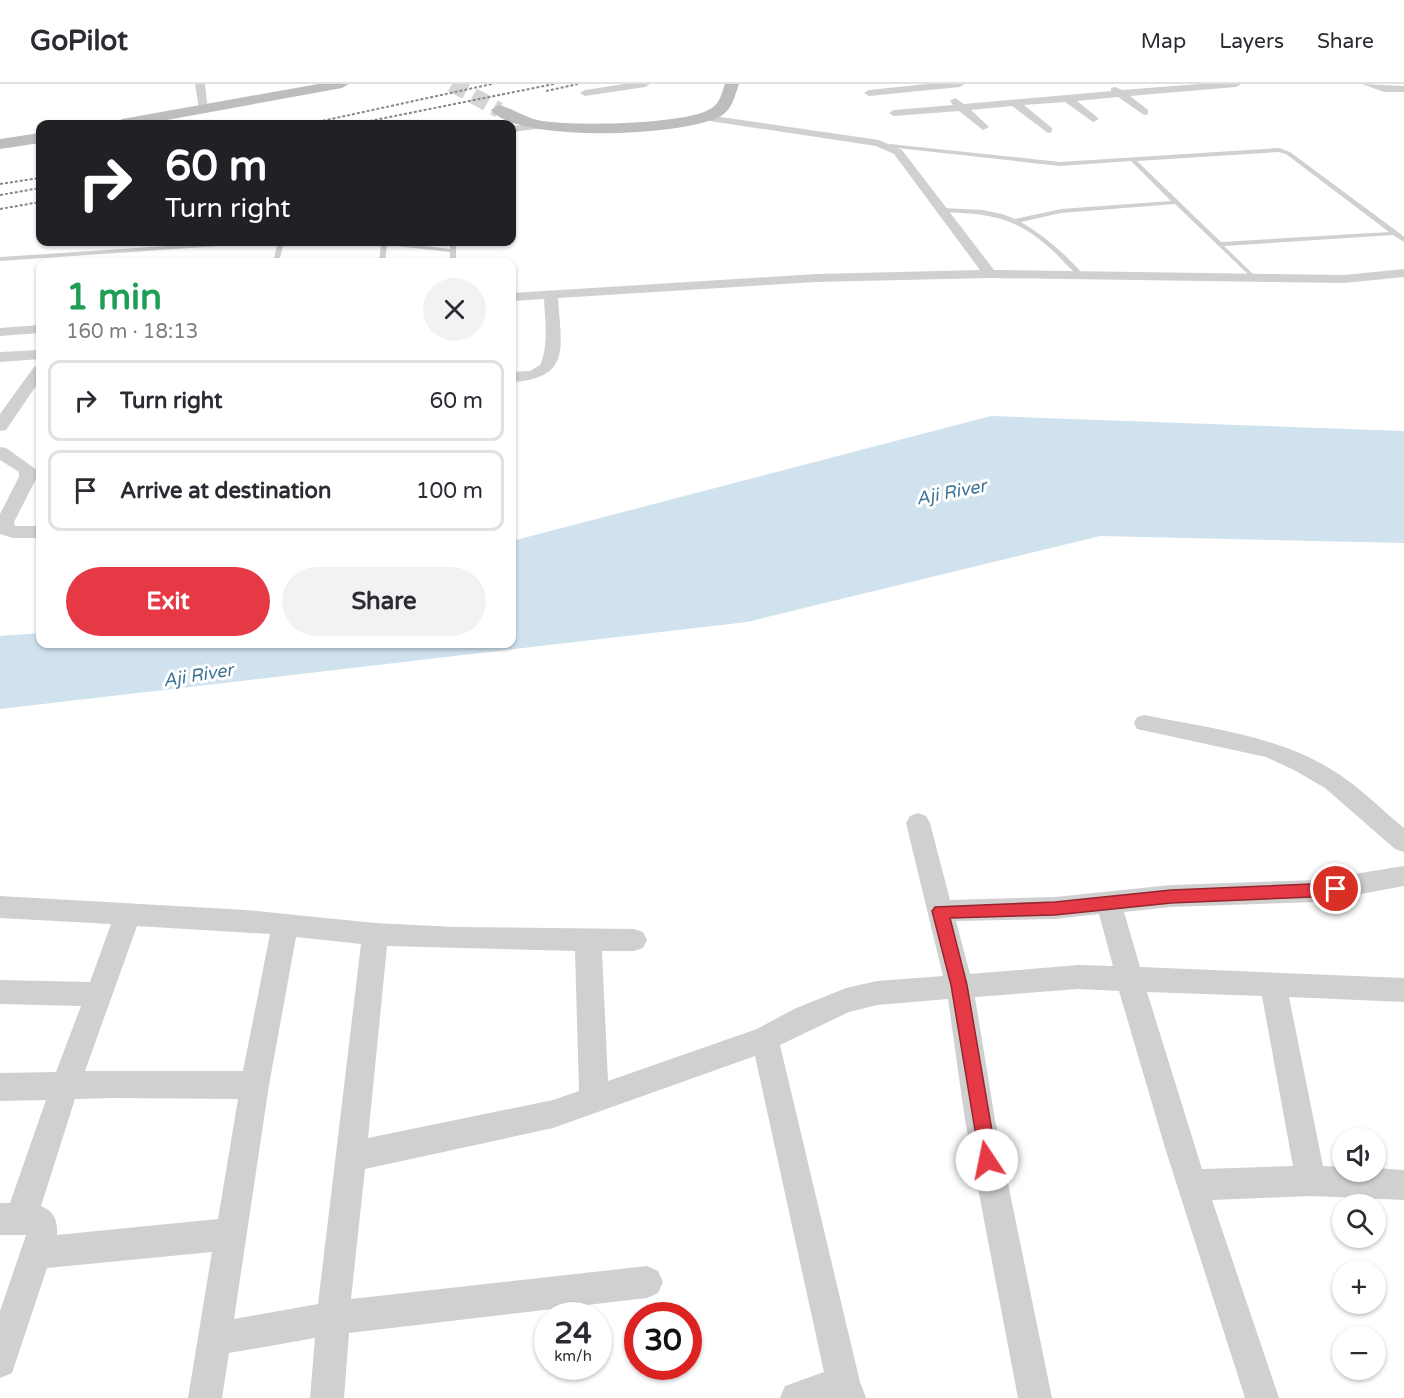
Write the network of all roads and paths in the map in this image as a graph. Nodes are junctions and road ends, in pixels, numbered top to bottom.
1 (200, 84) edge
2 (342, 84) edge
3 (645, 84) edge
4 (960, 84) edge
5 (1107, 84) edge
6 (1367, 84) edge
7 (937, 85) edge
8 (1219, 85) edge
9 (1236, 89) edge
10 (1404, 89) edge
11 (729, 90) edge
12 (1169, 90) junction
13 (585, 93) dead end
14 (869, 93) dead end
15 (1119, 93) junction
16 (1066, 98) junction
17 (1013, 102) junction
18 (1188, 103) dead end
19 (961, 107) junction
20 (204, 109) junction
21 (499, 110) tunnel mouth
22 (1144, 112) dead end
23 (894, 113) dead end
24 (707, 118) junction
25 (1093, 119) dead end
26 (144, 120) edge
27 (540, 126) junction
28 (983, 127) dead end
29 (516, 129) tunnel mouth
30 (1048, 130) dead end
31 (36, 139) edge
32 (0, 144) edge
33 (890, 146) junction
34 (1134, 161) junction
35 (1176, 202) junction
36 (942, 210) junction
37 (1016, 221) junction
38 (1396, 234) junction
39 (1404, 240) edge
40 (1220, 244) junction
41 (190, 246) edge
42 (415, 246) edge
43 (453, 246) edge
44 (453, 251) junction
45 (453, 258) edge
46 (0, 259) edge
47 (1404, 273) edge
48 (990, 274) junction
49 (1082, 276) junction
50 (1253, 277) junction
51 (551, 293) junction
52 (516, 297) edge
53 (36, 330) edge
54 (2, 335) edge
55 (36, 355) edge
56 (0, 357) edge
57 (516, 377) edge
58 (35, 386) edge
59 (0, 426) edge
60 (0, 452) edge
61 (36, 467) edge
62 (28, 477) junction
63 (36, 532) edge
64 (1145, 723) dead end
65 (918, 823) dead end
66 (1404, 842) edge
67 (1404, 876) edge
68 (1109, 902) junction
69 (0, 907) edge
70 (940, 911) junction
71 (128, 914) junction
72 (285, 925) junction
73 (375, 934) junction
74 (588, 940) junction
75 (634, 940) dead end
76 (1128, 977) junction
77 (1273, 984) junction
78 (959, 985) junction
79 (1404, 990) edge
80 (0, 992) edge
81 (98, 994) junction
82 (765, 1039) junction
83 (255, 1085) junction
84 (65, 1086) junction
85 (0, 1087) edge
86 (594, 1101) junction
87 (350, 1157) junction
88 (1311, 1181) junction
89 (1193, 1185) junction
90 (1404, 1185) edge
91 (10, 1218) edge
92 (231, 1234) junction
93 (37, 1253) junction
94 (647, 1282) dead end
95 (333, 1318) junction
96 (214, 1339) junction
97 (0, 1361) edge
98 (846, 1390) edge
99 (205, 1398) edge
100 (327, 1398) edge
101 (796, 1398) edge
102 (1035, 1398) edge
103 (1262, 1398) edge

1 - 20 street
2 - 20 street
3 - 13 street
4 - 7 street
5 - 15 street
6 - 10 street
7 - 14 street
7 - 19 street
8 - 9 street
8 - 12 street
11 - 24 street
12 - 15 street
12 - 18 street
15 - 16 street
15 - 22 street
16 - 17 street
16 - 25 street
17 - 19 street
17 - 30 street
19 - 23 street
19 - 28 street
20 - 26 street
21 - 27 street
24 - 27 street
24 - 33 street
27 - 29 street
31 - 32 street
33 - 34 lane
33 - 36 street
34 - 35 lane
34 - 38 lane
35 - 37 lane
35 - 40 lane
36 - 37 lane
36 - 48 street
37 - 49 lane
38 - 39 lane
38 - 40 lane
40 - 50 lane
41 - 46 lane
42 - 44 lane
43 - 44 lane
44 - 45 lane
47 - 50 street
48 - 49 street
48 - 51 street
49 - 50 street
51 - 52 street
51 - 57 street
53 - 54 street
55 - 56 street
58 - 59 street
60 - 62 street
61 - 62 street
62 - 63 street
64 - 66 street
65 - 70 street
67 - 68 street
68 - 70 street
68 - 76 street
69 - 71 street
70 - 78 street
71 - 72 street
71 - 81 street
72 - 73 street
72 - 83 street
73 - 74 street
73 - 87 street
74 - 75 street
74 - 86 street
76 - 77 street
76 - 78 street
76 - 89 street
77 - 79 street
77 - 88 street
78 - 82 street
78 - 102 street
80 - 81 street
81 - 84 street
82 - 86 street
82 - 98 street
83 - 84 street
83 - 92 street
84 - 85 street
84 - 91 street
86 - 87 street
87 - 95 street
88 - 89 street
88 - 90 street
89 - 103 street
91 - 93 street
92 - 93 street
92 - 96 street
93 - 97 street
94 - 95 street
95 - 96 street
95 - 100 street
96 - 99 street
98 - 101 street

